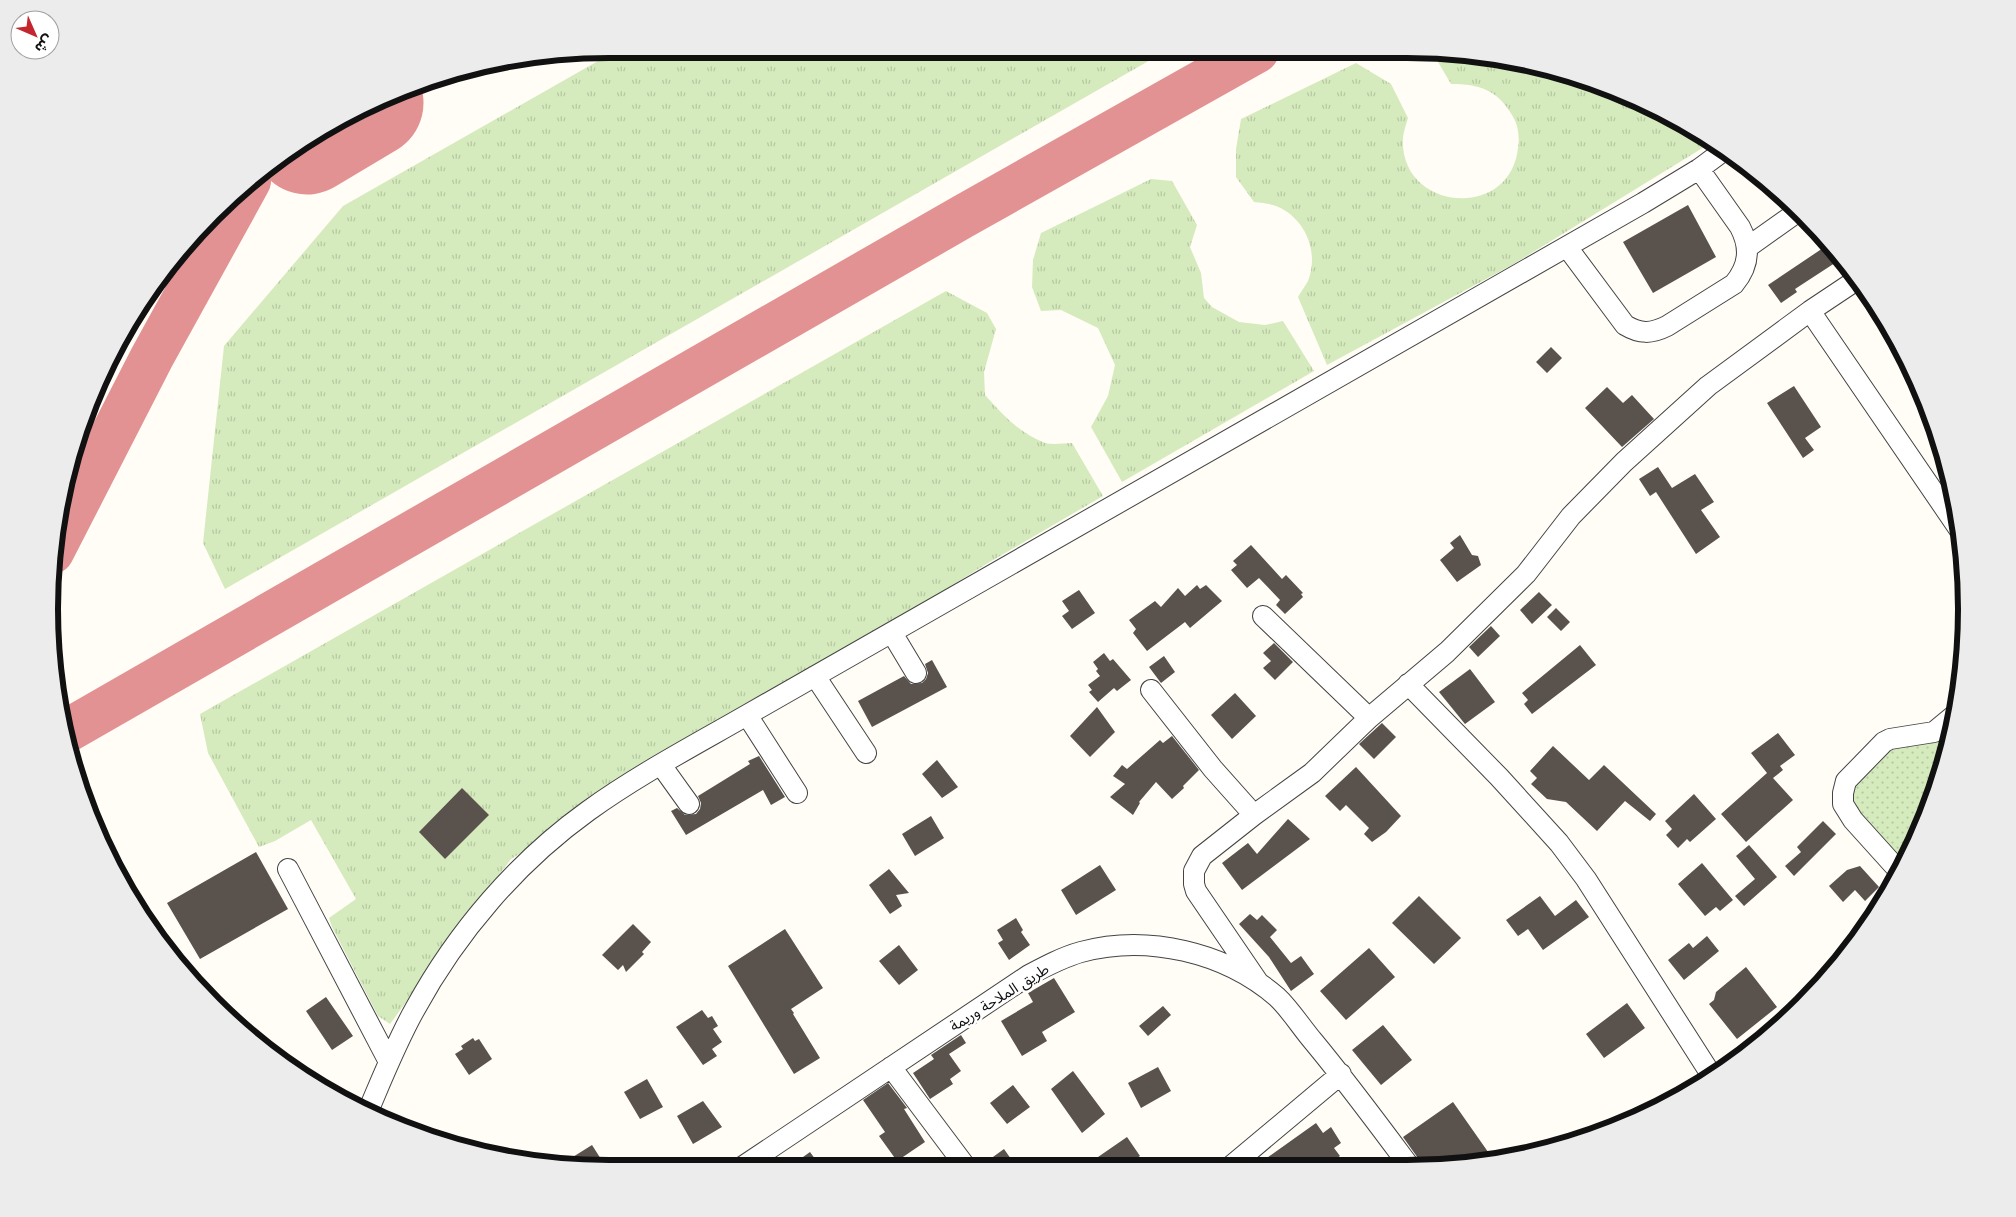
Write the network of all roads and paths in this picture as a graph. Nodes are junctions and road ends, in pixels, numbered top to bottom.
1 (1719, 154) edge
2 (1699, 169) junction
3 (1793, 215) edge
4 (1567, 247) junction
5 (1748, 247) junction
6 (1852, 283) edge
7 (1810, 311) junction
8 (1950, 515) edge
9 (1263, 616) dead end
10 (892, 633) junction
11 (916, 673) dead end
12 (815, 676) junction
13 (1408, 684) junction
14 (1150, 690) dead end
15 (747, 715) junction
16 (1370, 718) junction
17 (1947, 721) edge
18 (866, 753) dead end
19 (661, 765) junction
20 (796, 793) dead end
21 (689, 804) dead end
22 (1254, 814) junction
23 (1895, 866) edge
24 (288, 869) dead end
25 (1258, 982) junction
26 (389, 1062) junction
27 (891, 1067) junction
28 (1708, 1070) edge
29 (1341, 1074) junction
30 (370, 1105) edge
31 (752, 1160) edge
32 (961, 1160) edge
33 (1238, 1160) edge
34 (1405, 1160) edge

1 - 2 street
2 - 4 street
2 - 5 street
3 - 5 street
4 - 5 street
4 - 10 street
6 - 7 street
7 - 8 street
7 - 13 street
9 - 16 street
10 - 11 street
10 - 12 street
12 - 15 street
12 - 18 street
13 - 16 street
13 - 28 street
14 - 22 street
15 - 19 street
15 - 20 street
16 - 22 street
17 - 23 street
19 - 21 street
19 - 26 street
22 - 25 street
24 - 26 street
25 - 27 street, طريق الملاحة وريمة
25 - 29 street, طريق الملاحة وريمة
26 - 30 street
27 - 31 street, طريق الملاحة وريمة
27 - 32 street
29 - 33 street
29 - 34 street, طريق الملاحة وريمة

